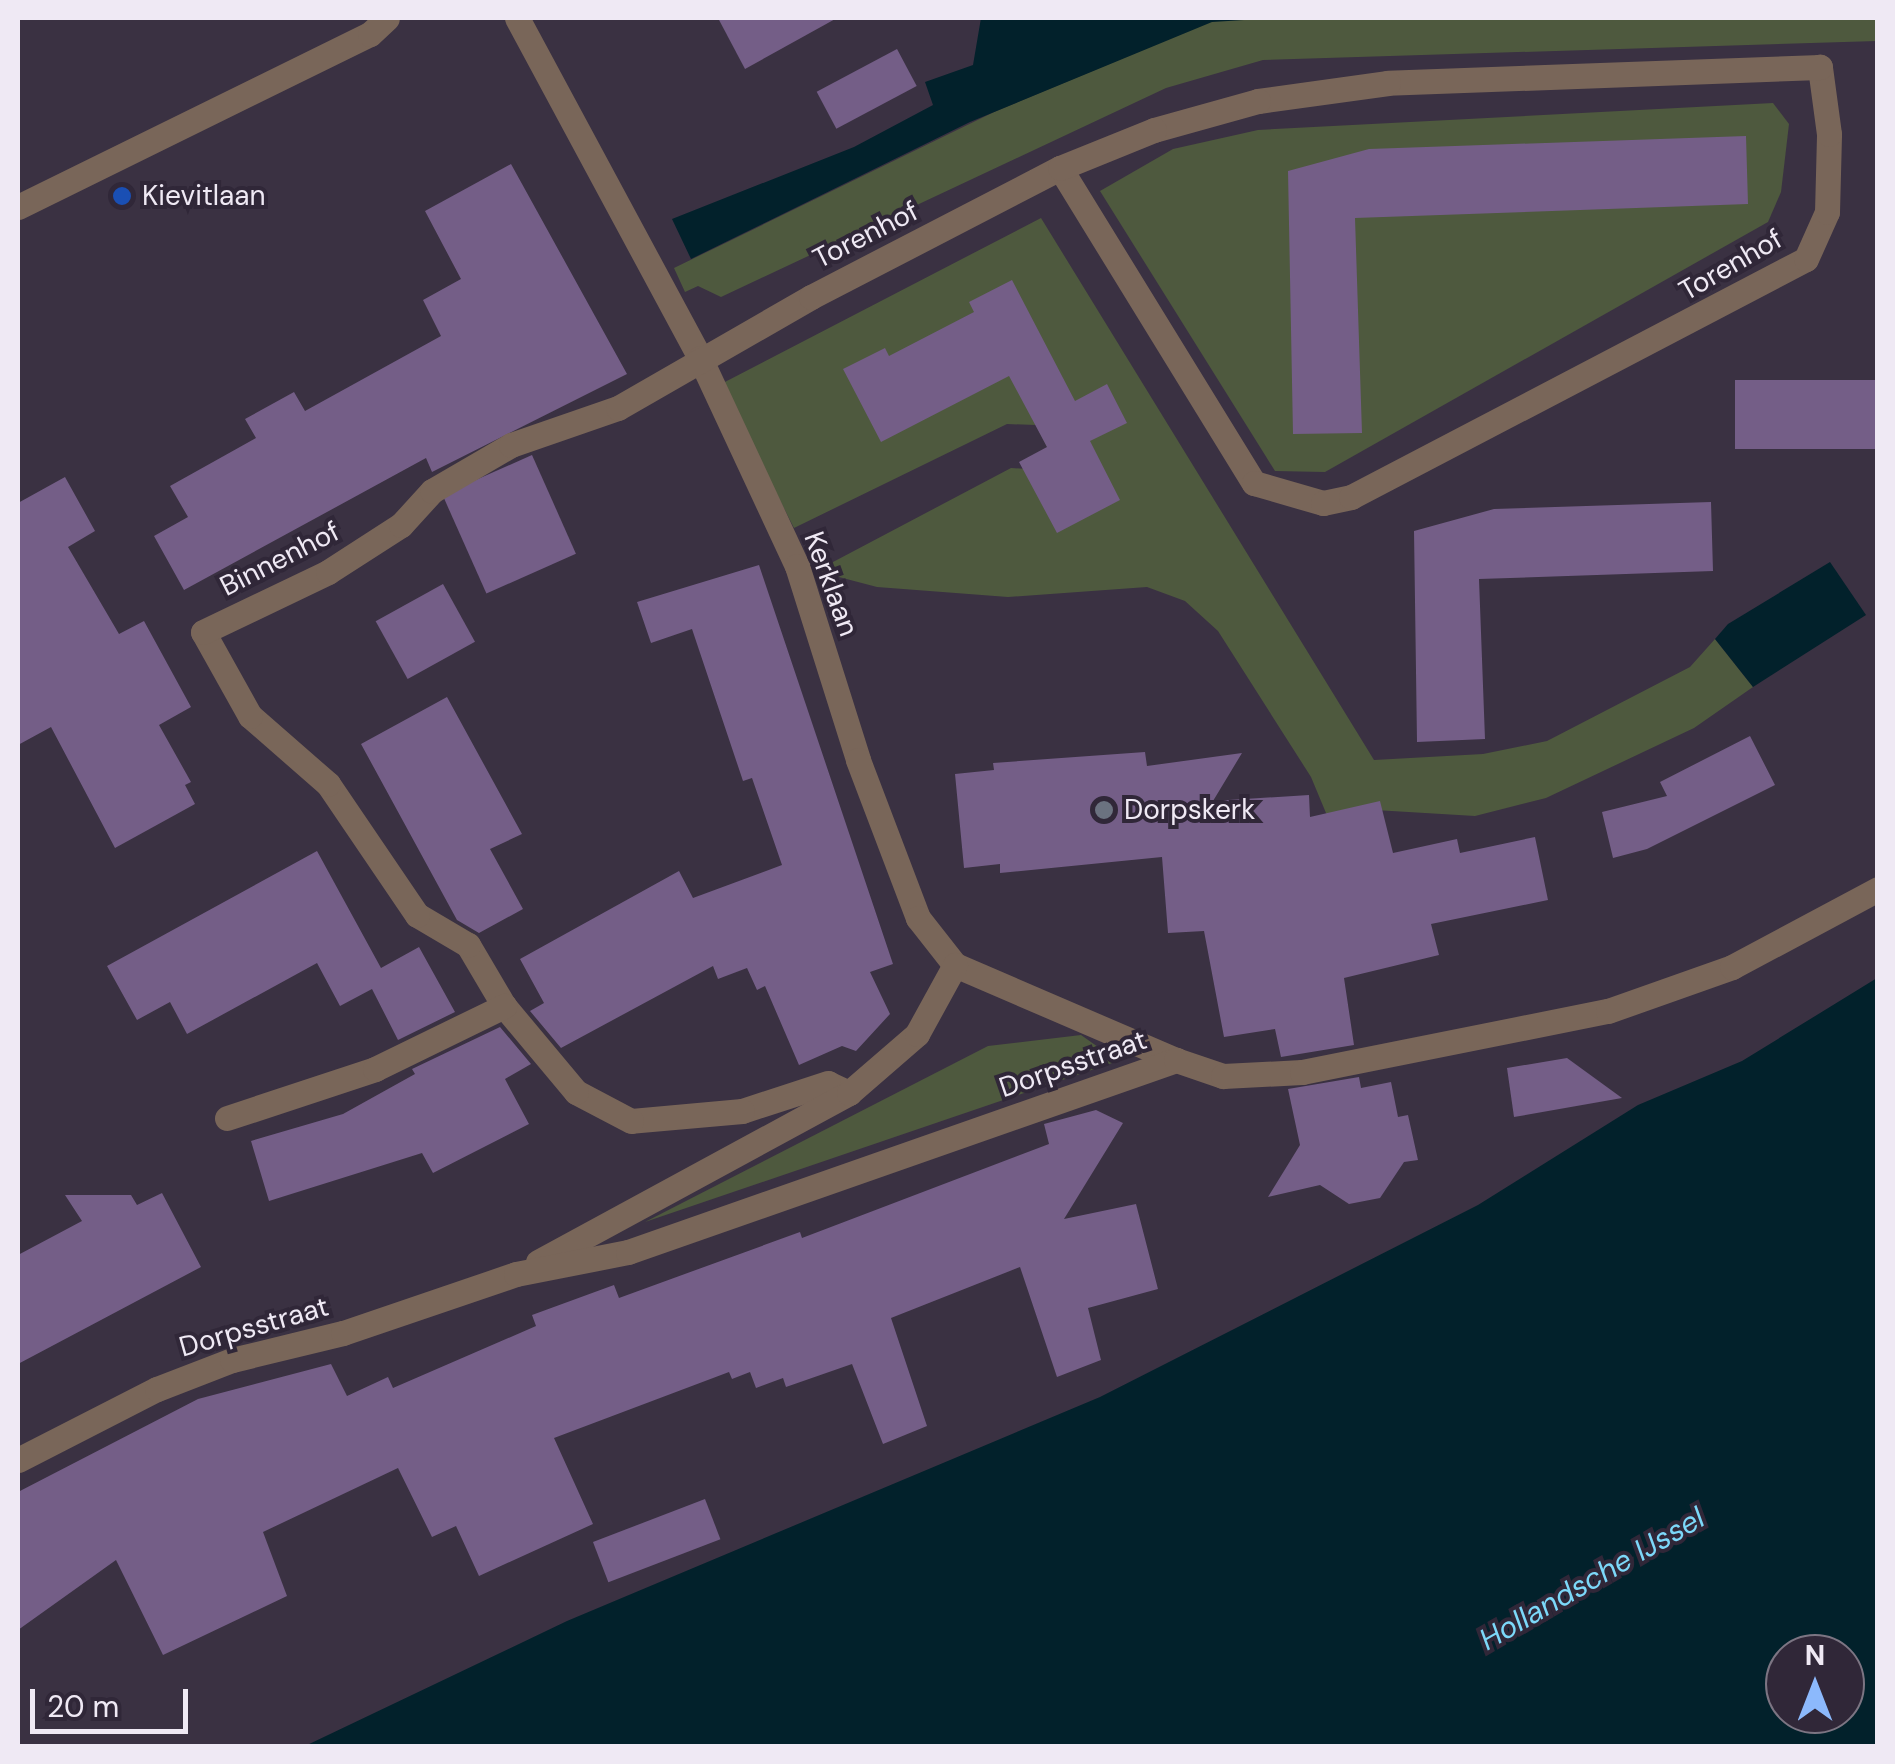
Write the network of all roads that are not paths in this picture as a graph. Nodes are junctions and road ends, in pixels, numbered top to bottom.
1 (387, 18) edge
2 (517, 18) edge
3 (1060, 168) junction
4 (18, 207) edge
5 (700, 358) junction
6 (1878, 889) edge
7 (956, 965) junction
8 (504, 1006) junction
9 (1176, 1060) junction
10 (849, 1093) junction
11 (227, 1118) dead end
12 (516, 1274) junction
13 (18, 1460) edge

1 - 4 street
2 - 5 street, Kerklaan
3 - 3 street, Torenhof
3 - 5 street, Torenhof
5 - 7 street, Kerklaan
5 - 8 street, Binnenhof
6 - 9 street, Dorpsstraat
7 - 9 street, Kerklaan
7 - 10 street, Dorpsstraat
8 - 10 street, Binnenhof
8 - 11 street
9 - 12 street, Dorpsstraat
10 - 12 street, Dorpsstraat
12 - 13 street, Dorpsstraat

